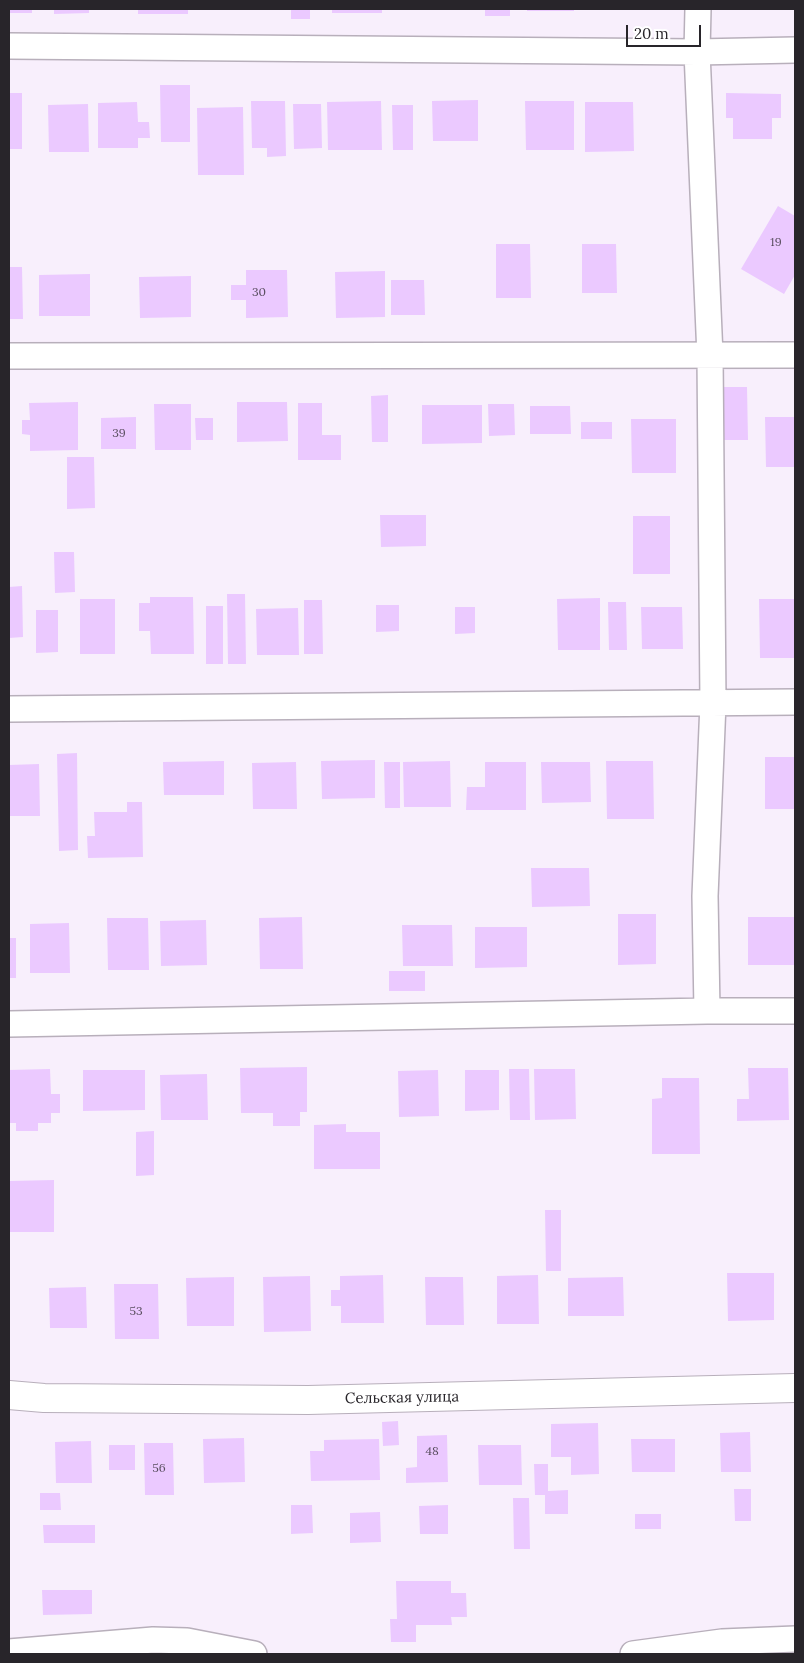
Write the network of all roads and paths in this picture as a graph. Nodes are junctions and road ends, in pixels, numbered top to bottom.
1 (698, 9) edge
2 (9, 46) edge
3 (795, 50) edge
4 (697, 52) junction
5 (795, 355) edge
6 (9, 356) edge
7 (710, 356) junction
8 (795, 702) edge
9 (713, 703) junction
10 (9, 709) edge
11 (706, 1011) junction
12 (795, 1011) edge
13 (9, 1024) edge
14 (795, 1388) edge
15 (9, 1395) edge
16 (795, 1639) edge
17 (9, 1652) edge
18 (254, 1654) edge
19 (633, 1654) edge

1 - 4 street
2 - 4 street
3 - 4 street
4 - 7 street
5 - 7 street
6 - 7 street
7 - 9 street
8 - 9 street
9 - 10 street
9 - 11 street
11 - 12 street
11 - 13 street
14 - 15 main road, Сельская улица
16 - 19 street
17 - 18 street

